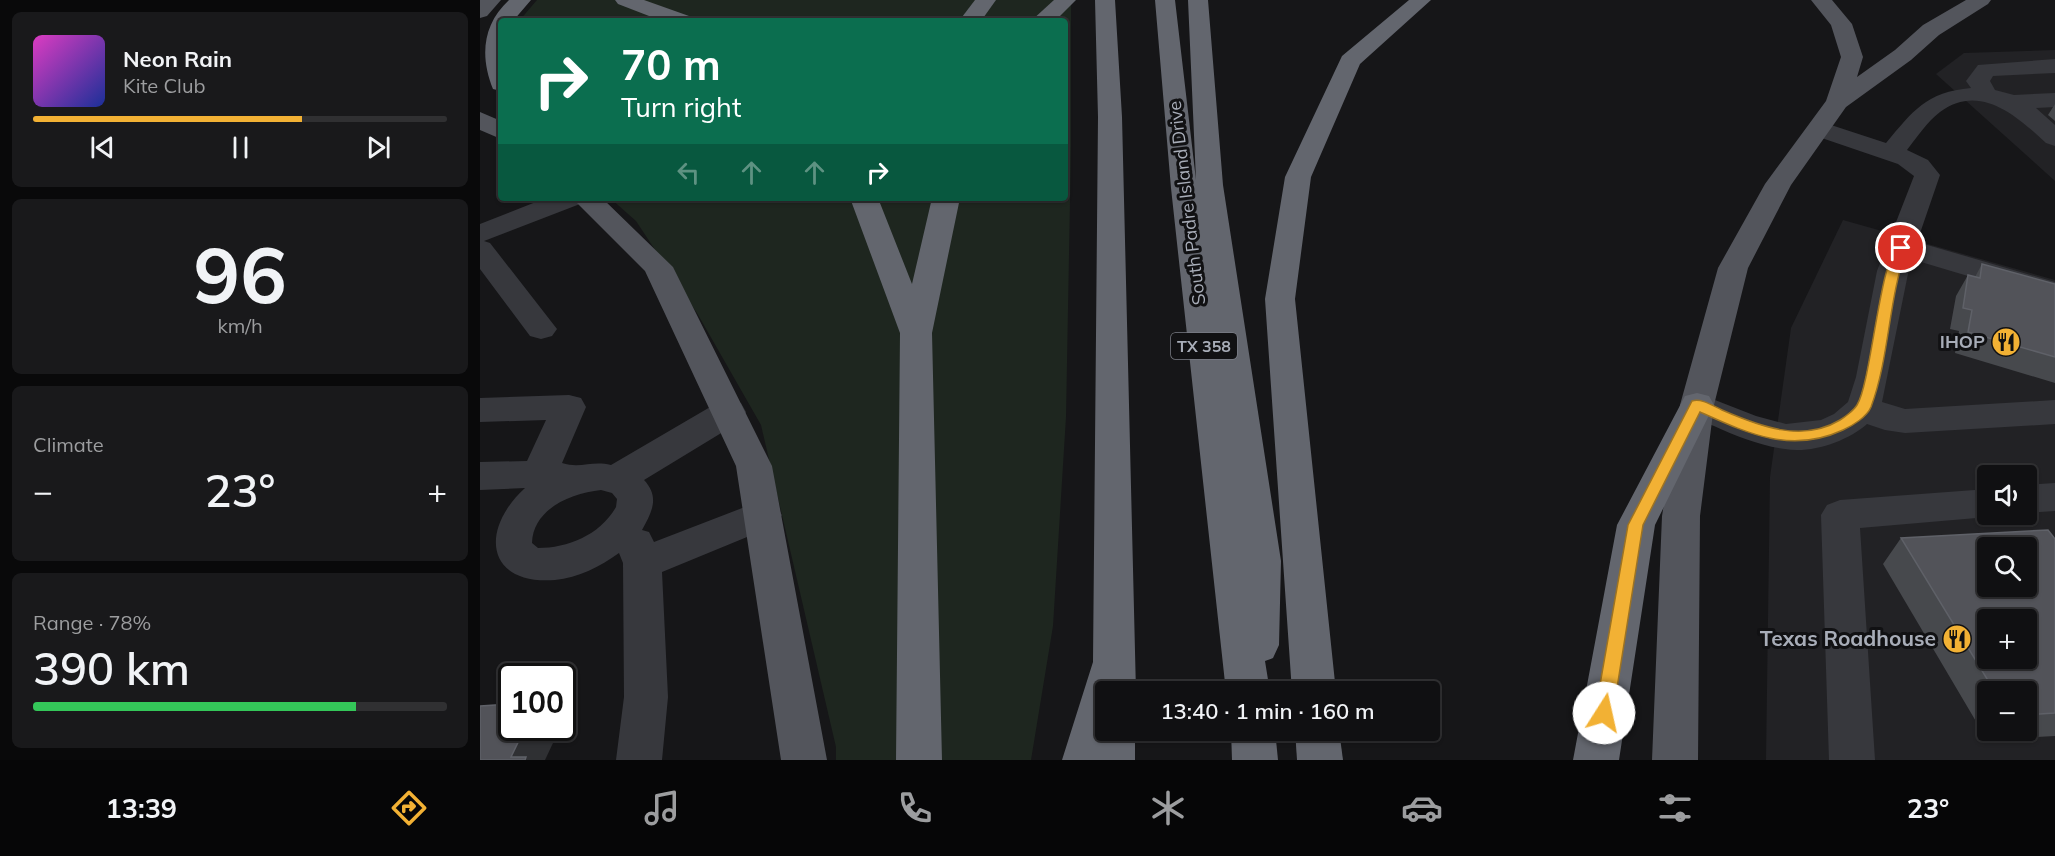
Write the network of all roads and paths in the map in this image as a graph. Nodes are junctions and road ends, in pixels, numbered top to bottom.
1 (491, 0) edge
2 (521, 0) edge
3 (625, 0) edge
4 (986, 0) edge
5 (1066, 0) edge
6 (1105, 0) edge
7 (1165, 0) edge
8 (1198, 0) edge
9 (1421, 0) edge
10 (1821, 0) edge
11 (1981, 0) edge
12 (480, 12) edge
13 (503, 18) edge
14 (673, 18) edge
15 (972, 18) edge
16 (1045, 18) edge
17 (498, 24) edge
18 (2055, 66) edge
19 (498, 82) edge
20 (2000, 99) junction
21 (2055, 100) edge
22 (1838, 102) junction
23 (480, 119) edge
24 (1819, 129) junction
25 (498, 130) edge
26 (2055, 138) edge
27 (1892, 153) junction
28 (562, 201) edge
29 (589, 201) edge
30 (865, 201) edge
31 (945, 201) edge
32 (480, 234) edge
33 (1901, 248) junction
34 (480, 249) edge
35 (2055, 292) edge
36 (541, 329) dead end
37 (916, 333) junction
38 (1697, 405) junction
39 (1863, 408) junction
40 (480, 410) edge
41 (729, 412) junction
42 (2055, 412) edge
43 (539, 474) junction
44 (480, 476) edge
45 (581, 478) junction
46 (617, 478) junction
47 (2055, 497) edge
48 (2037, 498) edge
49 (1977, 503) edge
50 (763, 514) junction
51 (629, 522) junction
52 (642, 563) junction
53 (1114, 674) edge
54 (1248, 681) edge
55 (1255, 681) edge
56 (1313, 681) edge
57 (1113, 741) edge
58 (1318, 741) edge
59 (639, 760) edge
60 (804, 760) edge
61 (919, 760) edge
62 (1085, 760) edge
63 (1112, 760) edge
64 (1320, 760) edge
65 (1596, 760) edge
66 (1675, 760) edge
67 (1852, 760) edge

1 - 12 main road
2 - 13 highway
3 - 14 highway
4 - 15 highway
5 - 16 highway
6 - 53 highway
7 - 54 highway, South Padre Island Drive / TX 358
8 - 55 highway
9 - 56 highway
10 - 22 main road
11 - 22 main road
17 - 19 highway
18 - 20 lane
20 - 21 lane
20 - 26 lane
20 - 27 lane
22 - 24 main road
23 - 25 main road
24 - 27 lane
24 - 38 main road
27 - 33 lane
28 - 32 lane
29 - 41 main road
30 - 37 highway
31 - 37 highway
33 - 35 lane
33 - 39 lane
34 - 36 lane
37 - 61 highway
38 - 39 lane
38 - 65 highway
38 - 66 main road
39 - 42 lane
40 - 43 lane
41 - 46 lane
41 - 50 main road
43 - 44 lane
43 - 45 lane
45 - 46 lane
45 - 51 lane
46 - 51 lane
47 - 48 lane
49 - 67 lane
50 - 52 lane
50 - 60 main road
51 - 52 lane
52 - 59 lane
53 - 62 highway
57 - 63 highway
58 - 64 highway

